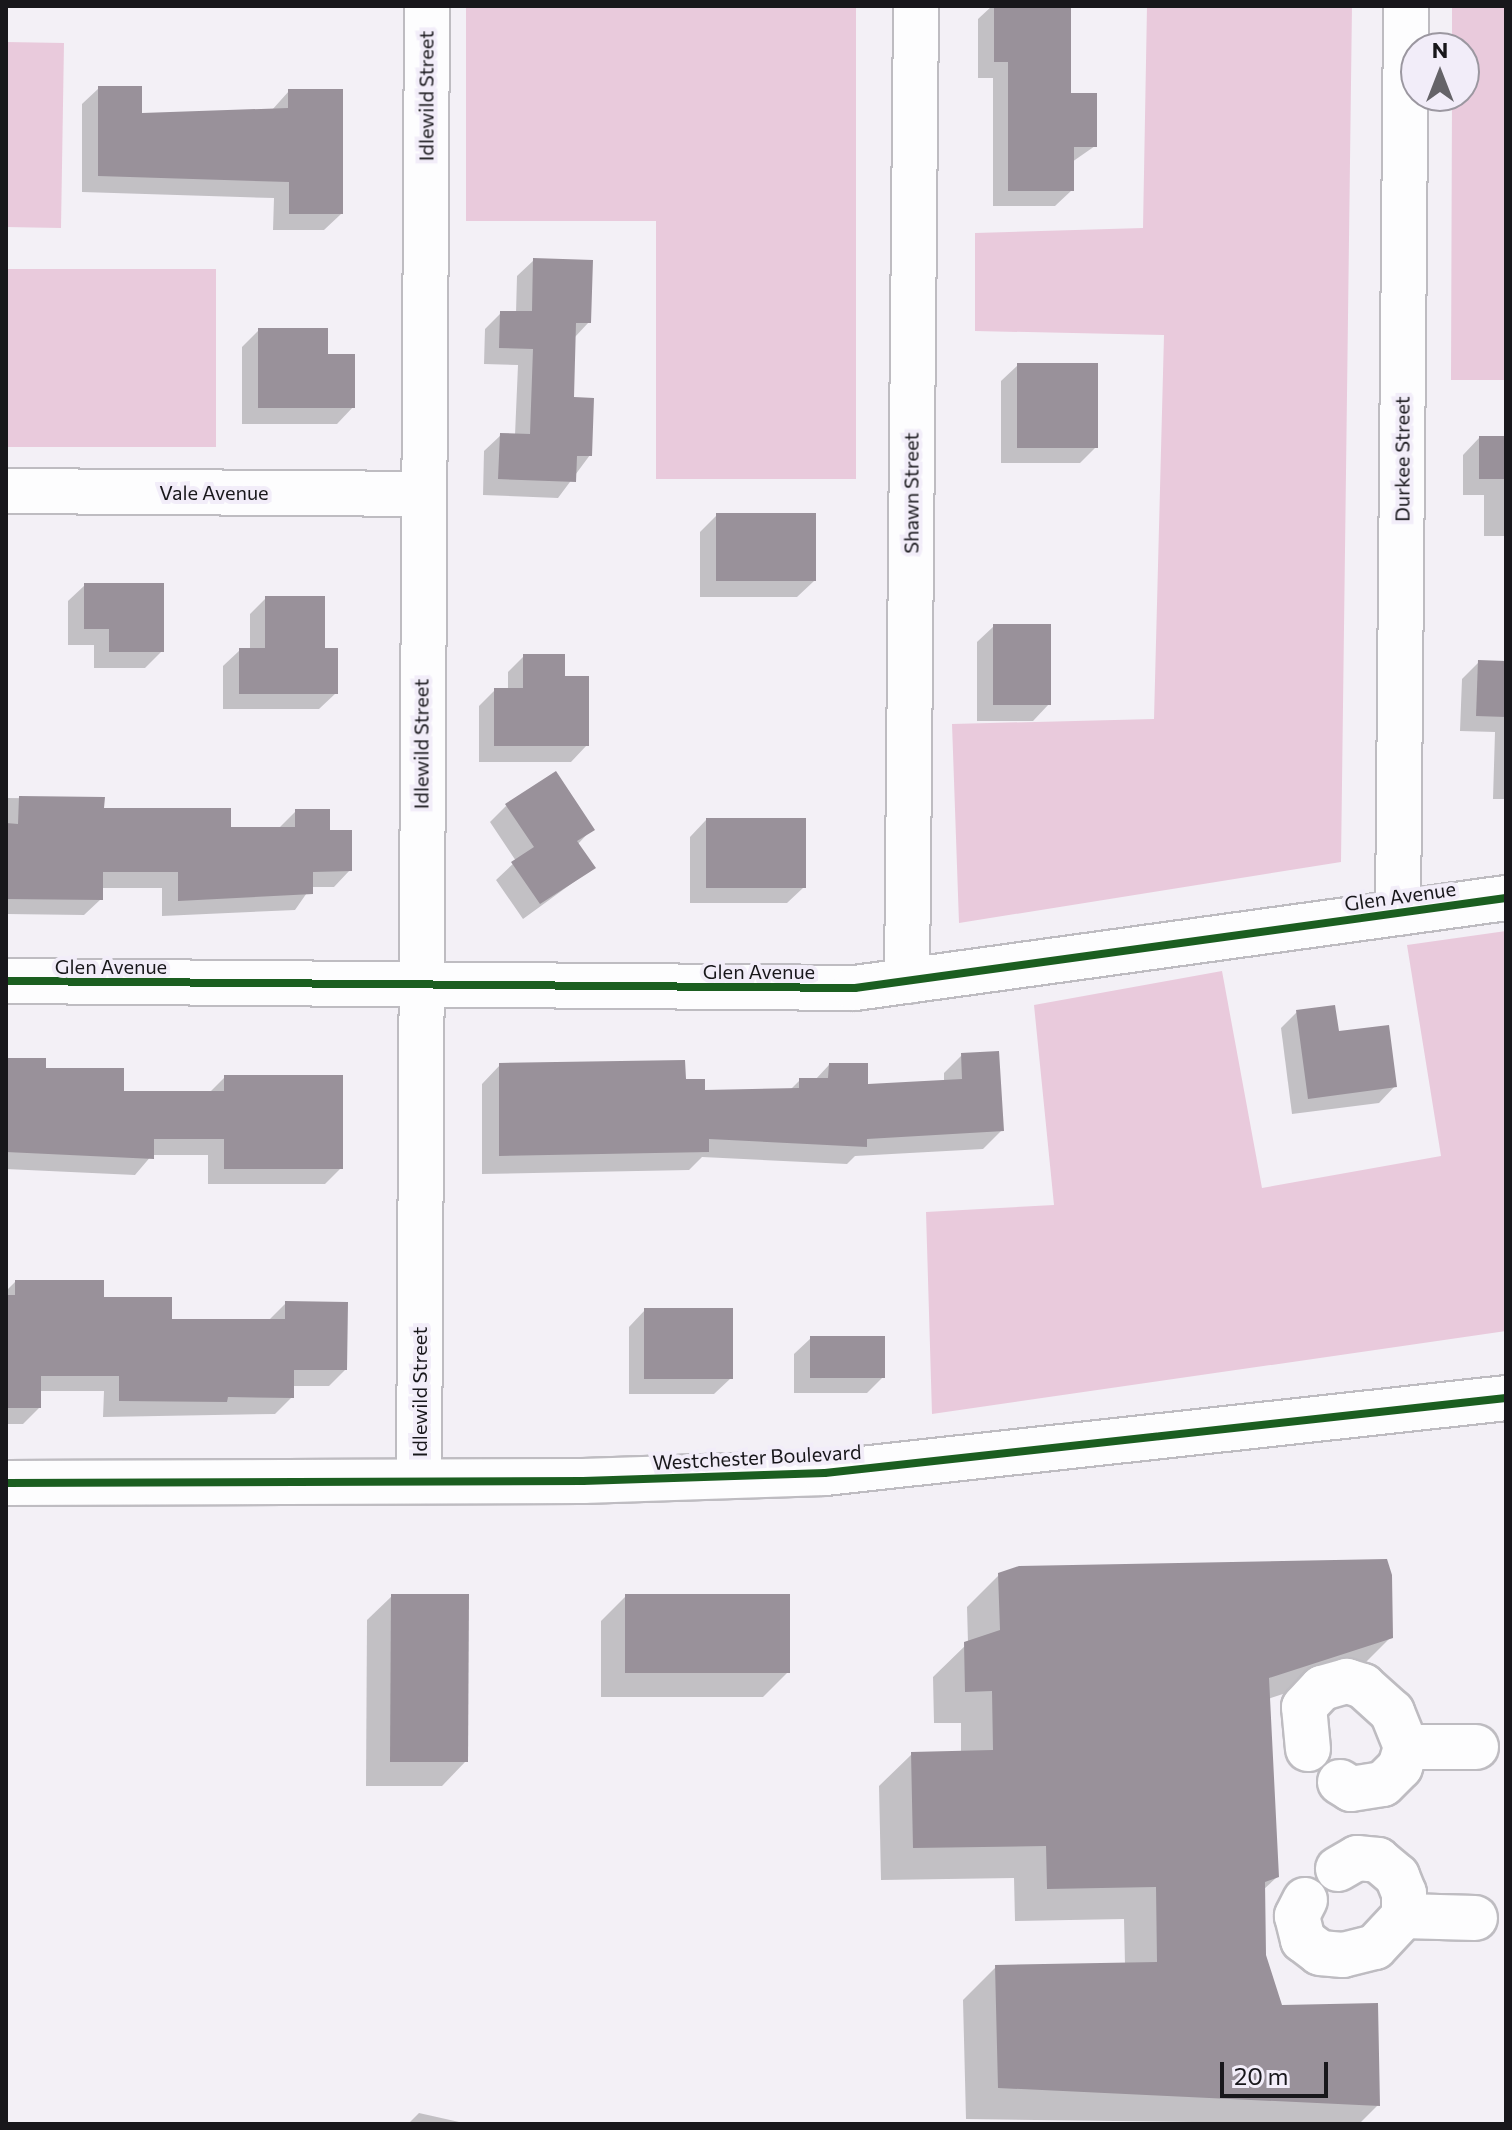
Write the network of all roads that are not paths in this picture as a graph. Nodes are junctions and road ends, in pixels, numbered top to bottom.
1 (427, 6) edge
2 (916, 6) edge
3 (1406, 6) edge
4 (6, 491) edge
5 (423, 494) junction
6 (1506, 898) edge
7 (1398, 913) junction
8 (6, 981) edge
9 (907, 981) junction
10 (419, 984) junction
11 (1506, 1398) edge
12 (419, 1481) junction
13 (6, 1483) edge
14 (1406, 1747) junction
15 (1476, 1747) dead end
16 (1308, 1749) dead end
17 (1340, 1782) dead end
18 (1338, 1869) dead end
19 (1305, 1900) dead end
20 (1404, 1916) junction
21 (1475, 1918) dead end

1 - 5 street, Idlewild Street
2 - 9 street, Shawn Street
3 - 7 street, Durkee Street
4 - 5 street, Vale Avenue
5 - 10 street, Idlewild Street
6 - 7 street, Glen Avenue
7 - 9 street, Glen Avenue
8 - 10 street, Glen Avenue
9 - 10 street, Glen Avenue
10 - 12 street, Idlewild Street
11 - 12 street, Westchester Boulevard
12 - 13 street, Westchester Boulevard
14 - 15 street
14 - 16 street
14 - 17 street
18 - 20 street
19 - 20 street
20 - 21 street

